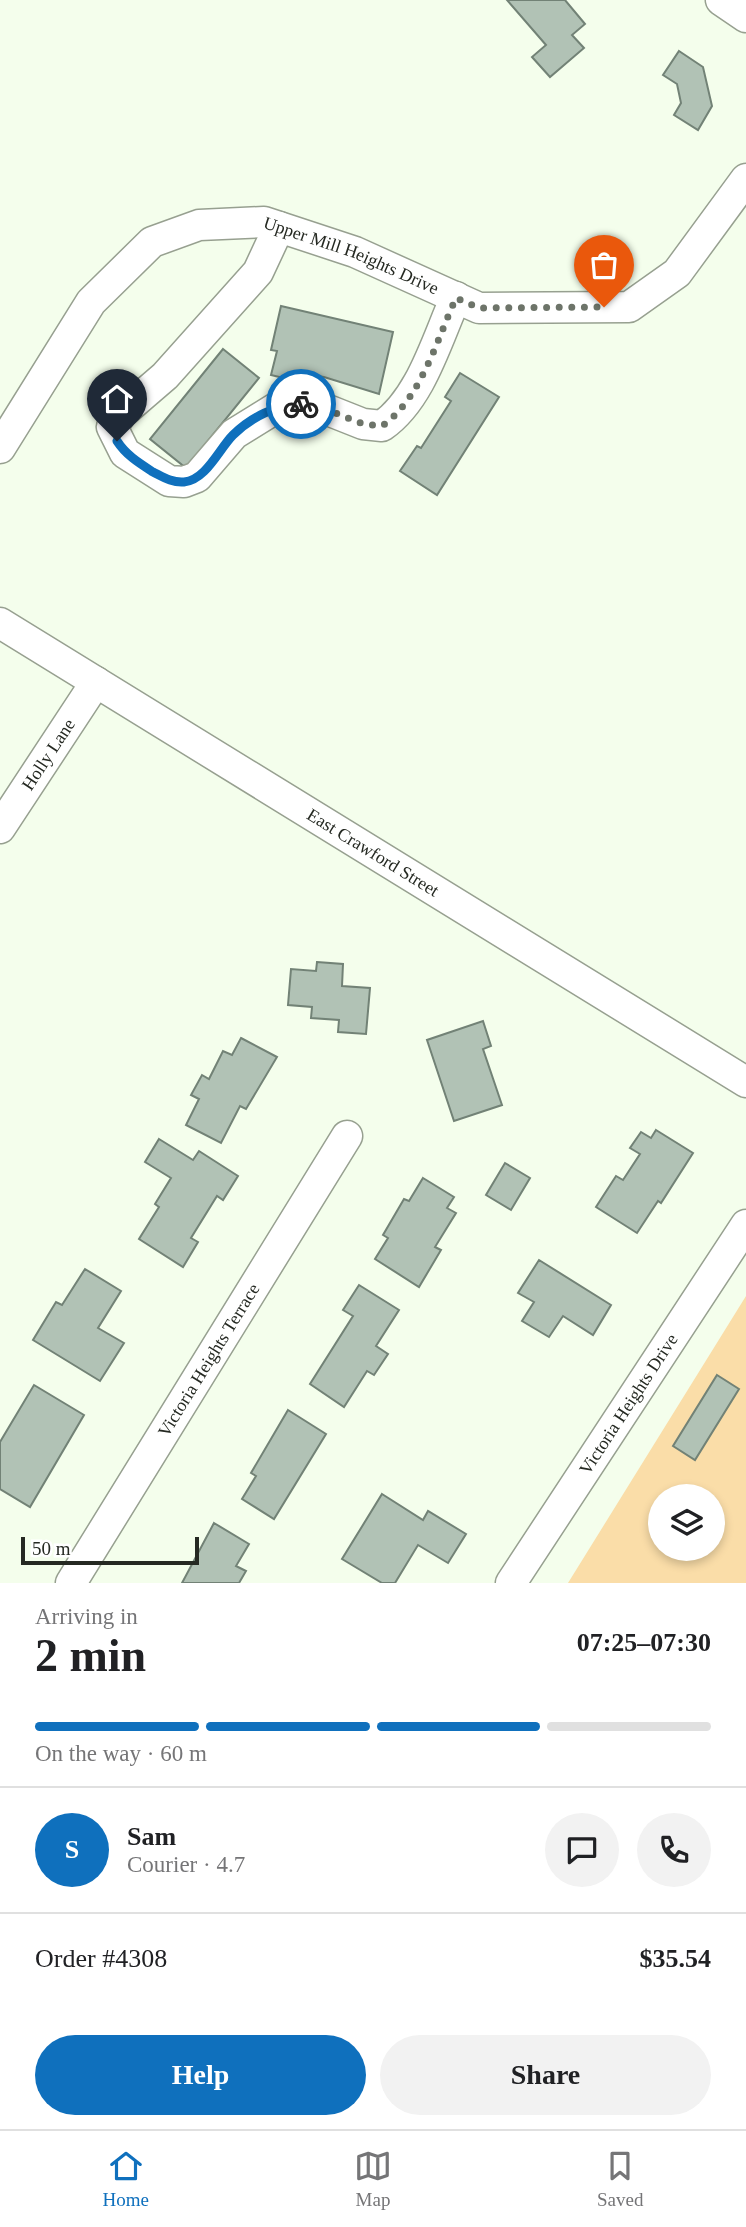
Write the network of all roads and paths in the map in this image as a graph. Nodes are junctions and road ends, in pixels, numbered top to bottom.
1 (721, 0) edge
2 (746, 17) edge
3 (746, 179) edge
4 (279, 228) junction
5 (456, 298) junction
6 (0, 448) edge
7 (0, 623) edge
8 (96, 682) junction
9 (0, 828) edge
10 (746, 1082) edge
11 (346, 1136) dead end
12 (746, 1225) edge
13 (71, 1583) edge
14 (511, 1583) edge

1 - 2 street
3 - 5 street, Upper Mill Heights Drive
4 - 5 street, Upper Mill Heights Drive
4 - 5 street
4 - 6 street, Upper Mill Heights Drive
7 - 8 street, East Crawford Street
8 - 9 street, Holly Lane
8 - 10 street, East Crawford Street
11 - 13 street, Victoria Heights Terrace
12 - 14 street, Victoria Heights Drive

